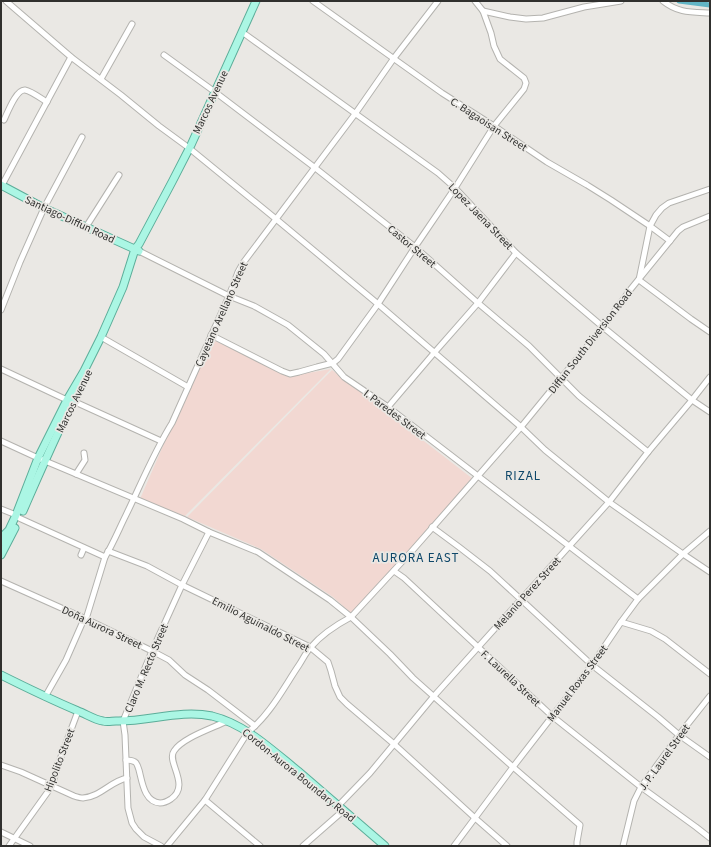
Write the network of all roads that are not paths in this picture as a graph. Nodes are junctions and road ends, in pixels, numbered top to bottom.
1 (6, 1) edge
2 (256, 1) edge
3 (313, 1) edge
4 (438, 1) edge
5 (475, 1) edge
6 (621, 1) edge
7 (663, 1) edge
8 (483, 11) junction
9 (710, 13) edge
10 (132, 24) dead end
11 (242, 32) junction
12 (164, 55) dead end
13 (71, 57) junction
14 (394, 58) junction
15 (101, 79) junction
16 (215, 92) junction
17 (47, 102) junction
18 (355, 114) junction
19 (4, 120) dead end
20 (494, 126) junction
21 (82, 137) dead end
22 (189, 148) junction
23 (314, 167) junction
24 (119, 175) dead end
25 (1, 186) edge
26 (455, 188) junction
27 (710, 189) edge
28 (44, 208) junction
29 (710, 216) edge
30 (276, 219) junction
31 (650, 226) junction
32 (86, 227) junction
33 (670, 241) junction
34 (415, 247) junction
35 (138, 248) junction
36 (516, 253) junction
37 (639, 280) junction
38 (229, 296) junction
39 (478, 303) junction
40 (378, 304) junction
41 (1, 310) edge
42 (603, 327) junction
43 (710, 332) edge
44 (212, 335) junction
45 (103, 338) junction
46 (434, 353) junction
47 (333, 363) junction
48 (1, 369) edge
49 (710, 377) edge
50 (561, 378) junction
51 (188, 387) junction
52 (70, 400) junction
53 (692, 400) junction
54 (388, 407) junction
55 (710, 412) edge
56 (521, 427) junction
57 (1, 441) edge
58 (161, 441) junction
59 (648, 452) junction
60 (84, 453) dead end
61 (41, 460) junction
62 (76, 474) junction
63 (478, 476) junction
64 (134, 498) junction
65 (609, 502) junction
66 (1, 509) edge
67 (18, 517) junction
68 (432, 527) junction
69 (710, 531) edge
70 (209, 532) junction
71 (1, 542) edge
72 (72, 547) dead end
73 (82, 547) junction
74 (569, 547) junction
75 (108, 551) junction
76 (683, 554) junction
77 (81, 555) dead end
78 (1, 556) edge
79 (105, 557) junction
80 (394, 571) junction
81 (710, 572) edge
82 (1, 581) edge
83 (182, 585) junction
84 (521, 599) junction
85 (638, 599) junction
86 (351, 617) junction
87 (85, 619) junction
88 (621, 622) junction
89 (310, 648) junction
90 (478, 648) junction
91 (152, 651) junction
92 (592, 665) junction
93 (710, 674) edge
94 (1, 676) edge
95 (434, 696) junction
96 (710, 696) edge
97 (45, 697) junction
98 (78, 711) junction
99 (552, 716) junction
100 (123, 721) junction
101 (227, 721) junction
102 (255, 726) junction
103 (248, 732) junction
104 (679, 735) junction
105 (394, 744) junction
106 (710, 757) edge
107 (126, 760) junction
108 (1, 765) edge
109 (513, 767) junction
110 (127, 778) junction
111 (52, 786) junction
112 (641, 786) junction
113 (204, 800) junction
114 (341, 808) junction
115 (475, 818) junction
116 (1, 832) edge
117 (15, 838) junction
118 (710, 838) edge
119 (10, 846) edge
120 (30, 846) edge
121 (161, 846) edge
122 (168, 846) edge
123 (260, 846) edge
124 (303, 846) edge
125 (385, 846) edge
126 (454, 846) edge
127 (507, 846) edge
128 (577, 846) edge
129 (623, 846) edge

1 - 13 street
2 - 11 main road, Marcos Avenue
3 - 14 street, C. Bagaoisan Street
4 - 14 street, Cayetano Arellano Street
5 - 8 street
6 - 8 street
7 - 9 street
8 - 20 street
10 - 15 street
11 - 16 main road, Marcos Avenue
11 - 18 street, Lopez Jaena Street
12 - 16 street, Castor Street
13 - 15 street
13 - 17 street
14 - 18 street, Cayetano Arellano Street
14 - 20 street, C. Bagaoisan Street
15 - 22 street
16 - 22 main road, Marcos Avenue
16 - 23 street, Castor Street
17 - 19 street
17 - 25 street
18 - 23 street, Cayetano Arellano Street
18 - 26 street, Lopez Jaena Street
20 - 26 street
20 - 31 street, C. Bagaoisan Street
21 - 28 street
22 - 30 street
22 - 35 main road, Marcos Avenue
23 - 30 street, Cayetano Arellano Street
23 - 34 street, Castor Street
24 - 32 street
25 - 28 main road, Santiago-Diffun Road
26 - 34 street
26 - 36 street, Lopez Jaena Street
27 - 31 street
28 - 32 main road, Santiago-Diffun Road
28 - 41 street
29 - 33 street, Diffun South Diversion Road
30 - 38 street, Cayetano Arellano Street
30 - 40 street
31 - 33 street, C. Bagaoisan Street
31 - 37 street
32 - 35 main road, Santiago-Diffun Road
33 - 37 street, Diffun South Diversion Road
34 - 39 street, Castor Street
34 - 40 street
35 - 38 street, I. Paredes Street
35 - 45 main road, Marcos Avenue
36 - 39 street
36 - 42 street, Lopez Jaena Street
37 - 42 street, Diffun South Diversion Road
37 - 43 street
38 - 44 street, Cayetano Arellano Street
38 - 47 street, I. Paredes Street
39 - 46 street
39 - 50 street, Castor Street
40 - 46 street
40 - 47 street
42 - 50 street, Diffun South Diversion Road
42 - 53 street, Lopez Jaena Street
44 - 47 street
44 - 51 street, Cayetano Arellano Street
45 - 51 street
45 - 52 main road, Marcos Avenue
46 - 54 street
46 - 56 street
47 - 54 street, I. Paredes Street
48 - 52 street
49 - 53 street, Melanio Perez Street
50 - 56 street, Diffun South Diversion Road
50 - 59 street, Castor Street
51 - 58 street, Cayetano Arellano Street
52 - 58 street
52 - 61 main road, Marcos Avenue
53 - 55 street, Lopez Jaena Street
53 - 59 street, Melanio Perez Street
54 - 63 street, I. Paredes Street
56 - 63 street, Diffun South Diversion Road
56 - 65 street
57 - 61 street
58 - 64 street, Cayetano Arellano Street
59 - 65 street, Melanio Perez Street
60 - 62 street
61 - 62 street
61 - 67 main road, Marcos Avenue
62 - 64 street
63 - 68 street, Diffun South Diversion Road
63 - 74 street, I. Paredes Street
64 - 70 street
64 - 75 street, Cayetano Arellano Street
65 - 74 street, Melanio Perez Street
65 - 76 street
66 - 67 street
67 - 71 main road, Marcos Avenue
67 - 73 street
67 - 78 main road, Marcos Avenue
68 - 80 street, Diffun South Diversion Road
68 - 84 street
69 - 76 street, Manuel Roxas Street
70 - 83 street, Claro M. Recto Street
70 - 86 street
72 - 73 street
73 - 77 street
73 - 79 street
74 - 84 street, Melanio Perez Street
74 - 85 street, I. Paredes Street
75 - 79 street, Cayetano Arellano Street
75 - 83 street, Emilio Aguinaldo Street
76 - 81 street
76 - 85 street, Manuel Roxas Street
79 - 87 street, Cayetano Arellano Street
80 - 86 street, Diffun South Diversion Road
80 - 90 street, F. Laurella Street
82 - 87 street, Doña Aurora Street
83 - 89 street, Emilio Aguinaldo Street
83 - 91 street, Claro M. Recto Street
84 - 90 street, Melanio Perez Street
84 - 92 street
85 - 88 street, Manuel Roxas Street
86 - 89 street, Diffun South Diversion Road
86 - 95 street
87 - 91 street, Doña Aurora Street
87 - 97 street, Cayetano Arellano Street
88 - 92 street, Manuel Roxas Street
88 - 93 street
89 - 102 street, Diffun South Diversion Road
89 - 105 street, Emilio Aguinaldo Street
90 - 95 street, Melanio Perez Street
90 - 99 street, F. Laurella Street
91 - 100 street, Claro M. Recto Street
91 - 102 street, Doña Aurora Street
92 - 99 street, Manuel Roxas Street
92 - 104 street
94 - 97 main road, Cordon-Aurora Boundary Road
95 - 105 street, Melanio Perez Street
95 - 109 street
96 - 104 street, J. P. Laurel Street
97 - 98 main road, Cordon-Aurora Boundary Road
98 - 100 main road, Cordon-Aurora Boundary Road
98 - 111 street, Hipolito Street
99 - 109 street, Manuel Roxas Street
99 - 112 street, F. Laurella Street
100 - 101 main road, Cordon-Aurora Boundary Road
100 - 107 street, Claro M. Recto Street
101 - 103 main road, Cordon-Aurora Boundary Road
101 - 107 street
102 - 103 street, Diffun South Diversion Road
103 - 113 street, Diffun South Diversion Road
103 - 114 main road, Cordon-Aurora Boundary Road
104 - 106 street
104 - 112 street, J. P. Laurel Street
105 - 114 street, Melanio Perez Street
105 - 115 street, Emilio Aguinaldo Street
107 - 110 street, Claro M. Recto Street
108 - 111 street
109 - 115 street, Manuel Roxas Street
109 - 128 street
110 - 111 street
110 - 121 street, Claro M. Recto Street
111 - 117 street, Hipolito Street
112 - 118 street, F. Laurella Street
112 - 129 street, J. P. Laurel Street
113 - 122 street, Diffun South Diversion Road
113 - 123 street
114 - 124 street, Melanio Perez Street
114 - 125 main road, Cordon-Aurora Boundary Road
115 - 126 street, Manuel Roxas Street
115 - 127 street, Emilio Aguinaldo Street
116 - 117 street
117 - 119 street, Hipolito Street
117 - 120 street

